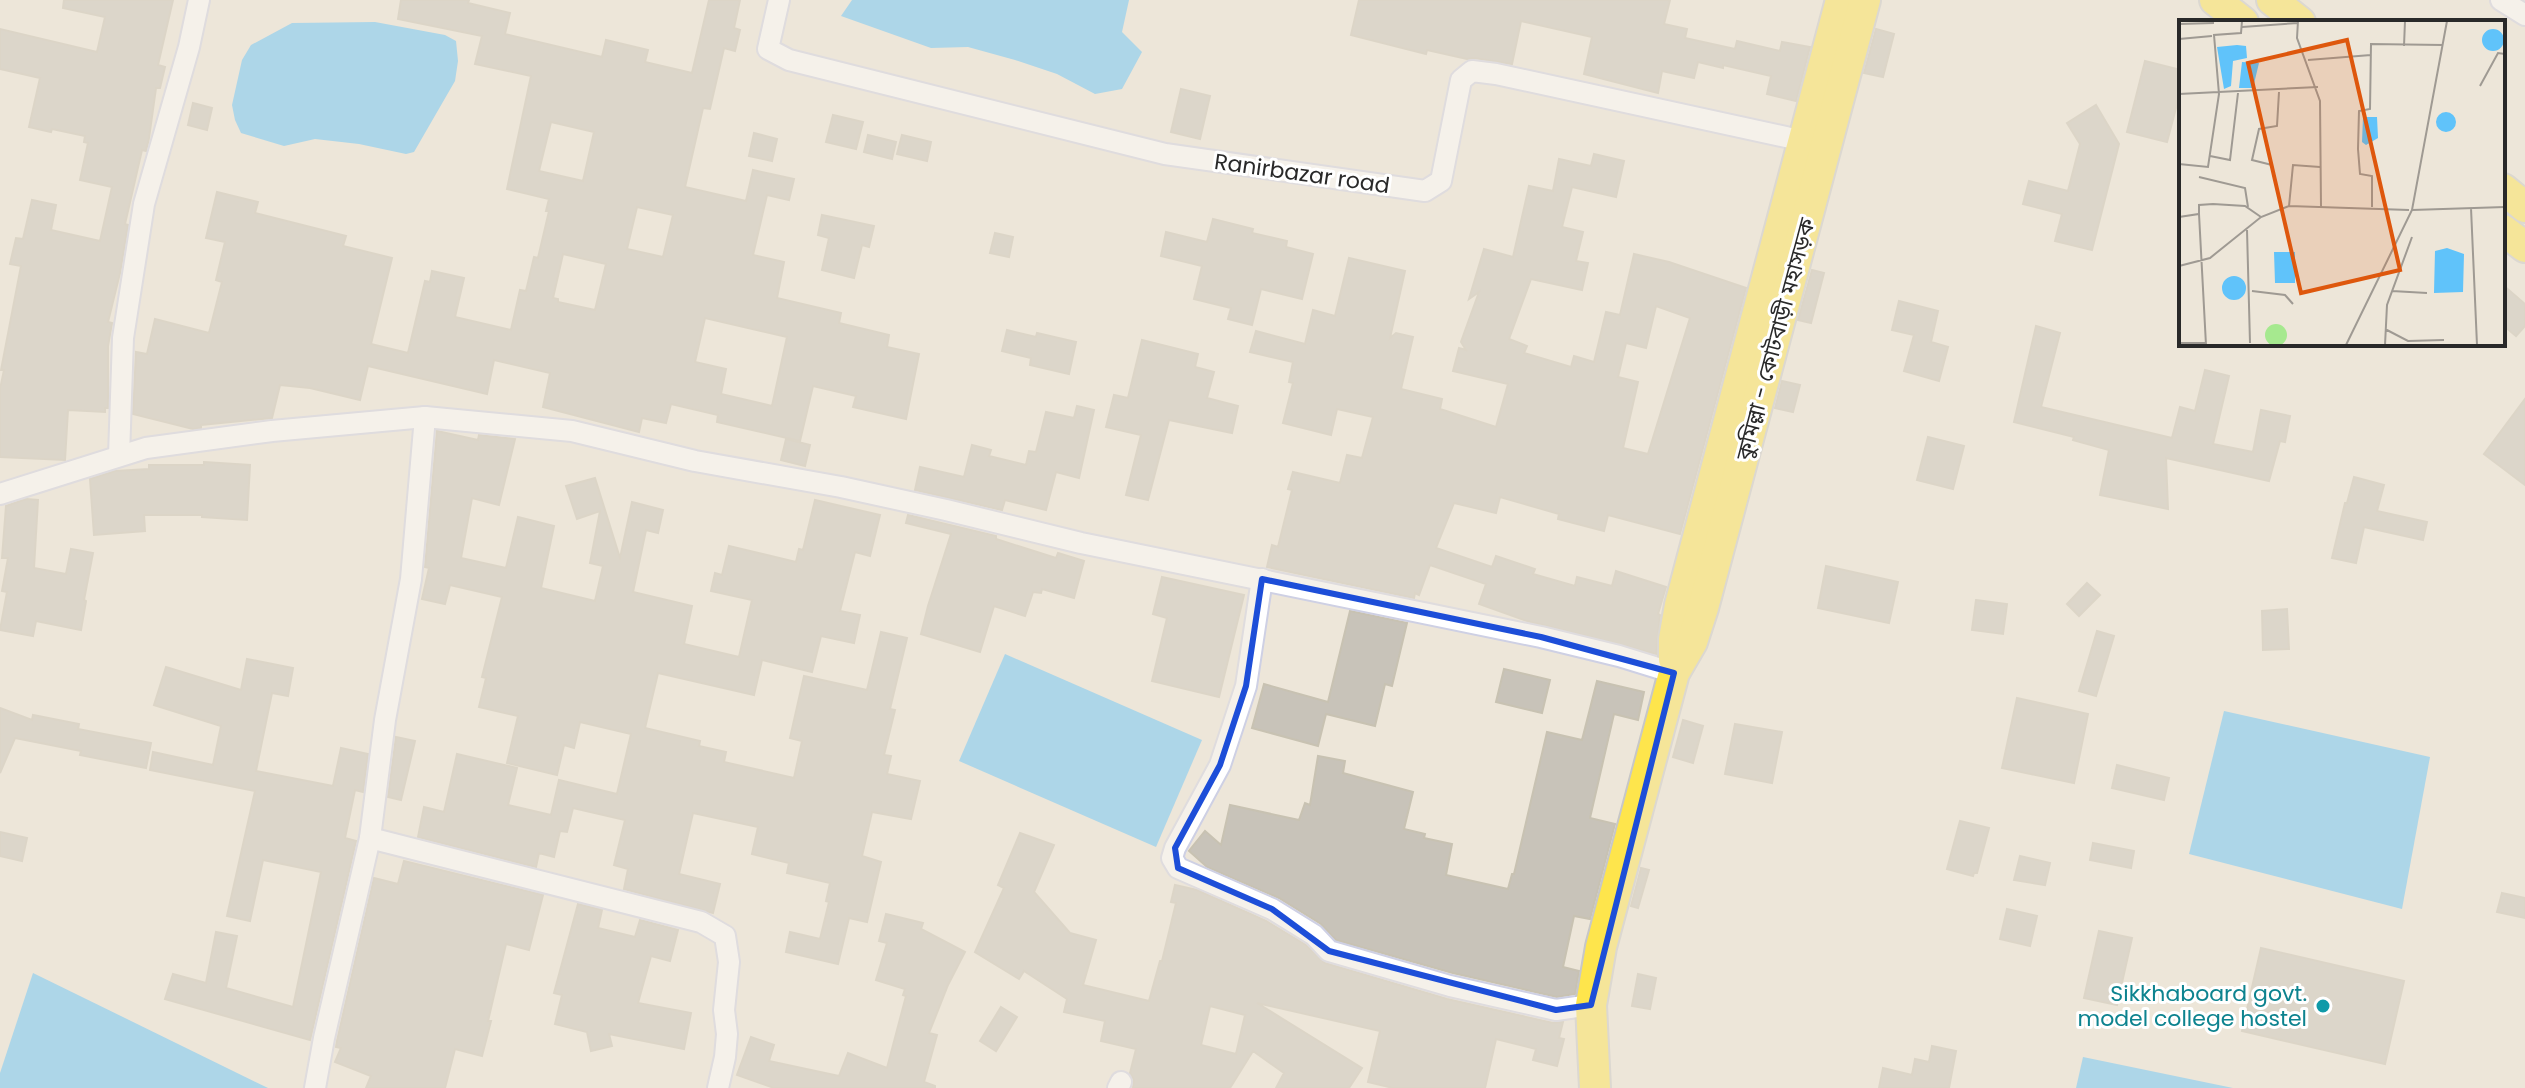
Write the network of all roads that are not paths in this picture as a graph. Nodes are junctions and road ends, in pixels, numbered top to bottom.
1 (199, 0) edge
2 (779, 0) edge
3 (1841, 0) edge
4 (1865, 0) edge
5 (2215, 0) edge
6 (2272, 0) edge
7 (2501, 0) edge
8 (2525, 15) edge
9 (2240, 20) edge
10 (2297, 20) edge
11 (1804, 141) junction
12 (1803, 188) junction
13 (2505, 191) edge
14 (2525, 207) edge
15 (2505, 232) edge
16 (2525, 247) edge
17 (425, 417) junction
18 (119, 456) junction
19 (0, 494) edge
20 (1262, 579) junction
21 (1674, 673) junction
22 (370, 838) junction
23 (1591, 1005) junction
24 (315, 1088) edge
25 (718, 1088) edge
26 (1595, 1088) edge

1 - 18 street
2 - 11 street, Ranirbazar road
3 - 11 main road, কুমিল্লা - কোটবাড়ী মহাসড়ক
4 - 12 main road, কুমিল্লা - কোটবাড়ী মহাসড়ক
5 - 9 main road
6 - 10 main road
7 - 8 street
11 - 12 main road, কুমিল্লা - কোটবাড়ী মহাসড়ক
12 - 21 main road, কুমিল্লা - কোটবাড়ী মহাসড়ক
13 - 14 main road
15 - 16 main road
17 - 18 street
17 - 20 street
17 - 22 street
18 - 19 street
20 - 21 street
20 - 23 street
21 - 23 main road, কুমিল্লা - কোটবাড়ী মহাসড়ক
22 - 24 street
22 - 25 street
23 - 26 main road, কুমিল্লা - কোটবাড়ী মহাসড়ক

